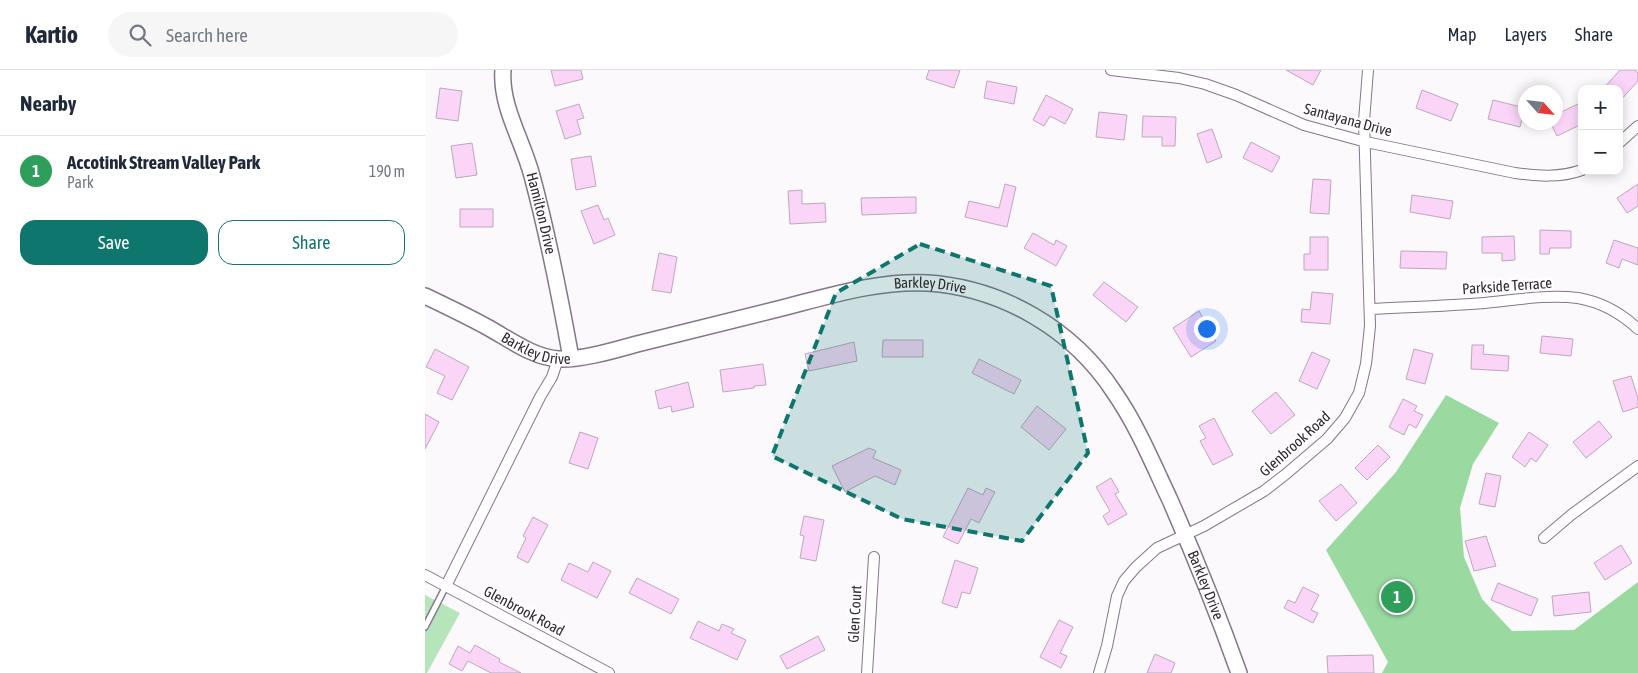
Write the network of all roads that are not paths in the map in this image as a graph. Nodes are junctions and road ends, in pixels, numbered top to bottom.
1 (503, 70) edge
2 (1111, 70) edge
3 (1368, 70) edge
4 (1638, 126) edge
5 (1623, 139) edge
6 (1366, 142) junction
7 (1578, 171) edge
8 (425, 296) edge
9 (1370, 309) junction
10 (1638, 329) edge
11 (564, 359) junction
12 (1638, 466) edge
13 (1185, 535) junction
14 (1544, 538) dead end
15 (874, 557) dead end
16 (425, 575) edge
17 (446, 586) junction
18 (425, 627) edge
19 (609, 673) edge
20 (867, 673) edge
21 (1099, 673) edge
22 (1239, 673) edge

1 - 11 street, Hamilton Drive
2 - 6 street, Santayana Drive
3 - 6 street, Glenbrook Road
4 - 5 street
6 - 7 street, Santayana Drive
6 - 9 street, Glenbrook Road
8 - 11 street, Barkley Drive
9 - 10 street, Parkside Terrace
9 - 13 street, Glenbrook Road
11 - 13 street, Barkley Drive
11 - 17 street
12 - 14 street
13 - 21 street, Glenbrook Road
13 - 22 street, Barkley Drive
15 - 20 street, Glen Court
16 - 17 street, Glenbrook Road
17 - 18 lane
17 - 19 street, Glenbrook Road

